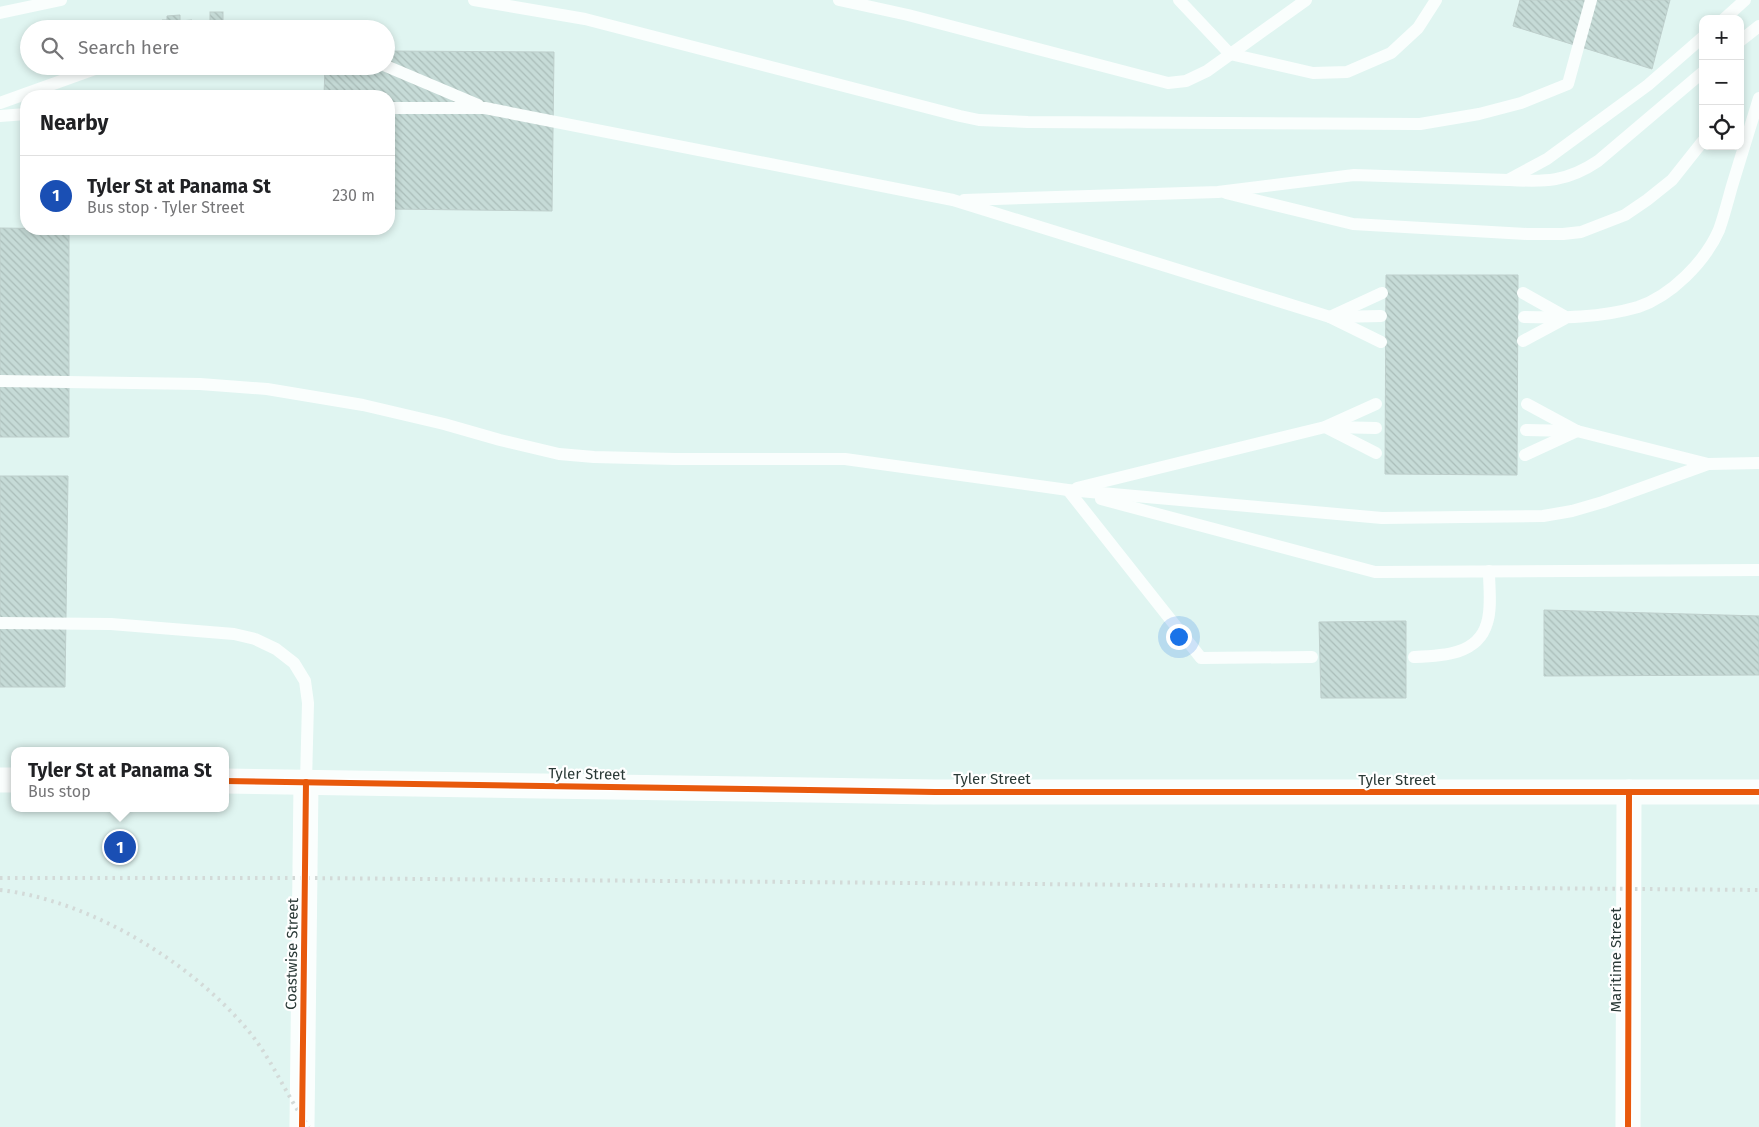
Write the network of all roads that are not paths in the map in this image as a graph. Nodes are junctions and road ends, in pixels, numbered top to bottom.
1 (61, 0) edge
2 (474, 0) edge
3 (839, 0) edge
4 (1179, 0) edge
5 (1306, 0) edge
6 (1436, 0) edge
7 (1591, 0) edge
8 (1745, 0) edge
9 (0, 13) edge
10 (1728, 15) edge
11 (1759, 26) edge
12 (1744, 38) edge
13 (1699, 41) edge
14 (1230, 54) junction
15 (395, 70) edge
16 (77, 75) edge
17 (1699, 75) edge
18 (36, 90) edge
19 (20, 96) edge
20 (1759, 98) edge
21 (0, 103) edge
22 (395, 108) edge
23 (484, 108) junction
24 (20, 114) edge
25 (0, 116) edge
26 (1699, 146) edge
27 (1508, 180) junction
28 (1218, 192) junction
29 (953, 200) junction
30 (1382, 293) dead end
31 (1523, 293) dead end
32 (1381, 316) dead end
33 (1330, 317) junction
34 (1524, 318) dead end
35 (1566, 318) junction
36 (1523, 341) dead end
37 (1381, 342) dead end
38 (0, 381) edge
39 (1376, 404) dead end
40 (1527, 404) dead end
41 (1325, 428) junction
42 (1376, 428) dead end
43 (1526, 430) dead end
44 (1577, 431) junction
45 (1376, 453) dead end
46 (1525, 455) dead end
47 (1759, 463) edge
48 (1708, 464) junction
49 (1068, 490) junction
50 (1759, 570) edge
51 (1489, 572) junction
52 (0, 623) edge
53 (1312, 657) dead end
54 (1414, 657) dead end
55 (229, 781) edge
56 (306, 782) junction
57 (1628, 792) junction
58 (1759, 792) edge
59 (302, 1127) edge
60 (1628, 1127) edge

1 - 9 lane
2 - 7 lane
3 - 14 lane
4 - 14 lane
5 - 14 lane
6 - 14 lane
8 - 10 lane
11 - 12 lane
13 - 27 lane
15 - 23 lane
16 - 18 lane
17 - 27 lane
19 - 21 lane
20 - 35 lane
22 - 23 lane
23 - 29 lane
24 - 25 lane
26 - 28 lane
27 - 28 lane
28 - 29 lane
29 - 33 lane
30 - 33 lane
31 - 35 lane
32 - 33 lane
33 - 37 lane
34 - 35 lane
35 - 36 lane
38 - 49 lane
39 - 41 lane
40 - 44 lane
41 - 42 lane
41 - 45 lane
41 - 49 lane
43 - 44 lane
44 - 46 lane
44 - 48 lane
47 - 48 lane
48 - 49 lane
49 - 51 lane
49 - 53 lane
50 - 51 lane
51 - 54 lane
52 - 56 lane
55 - 56 street, Tyler Street
56 - 57 street, Tyler Street
56 - 59 street, Coastwise Street
57 - 58 street, Tyler Street
57 - 60 street, Maritime Street

